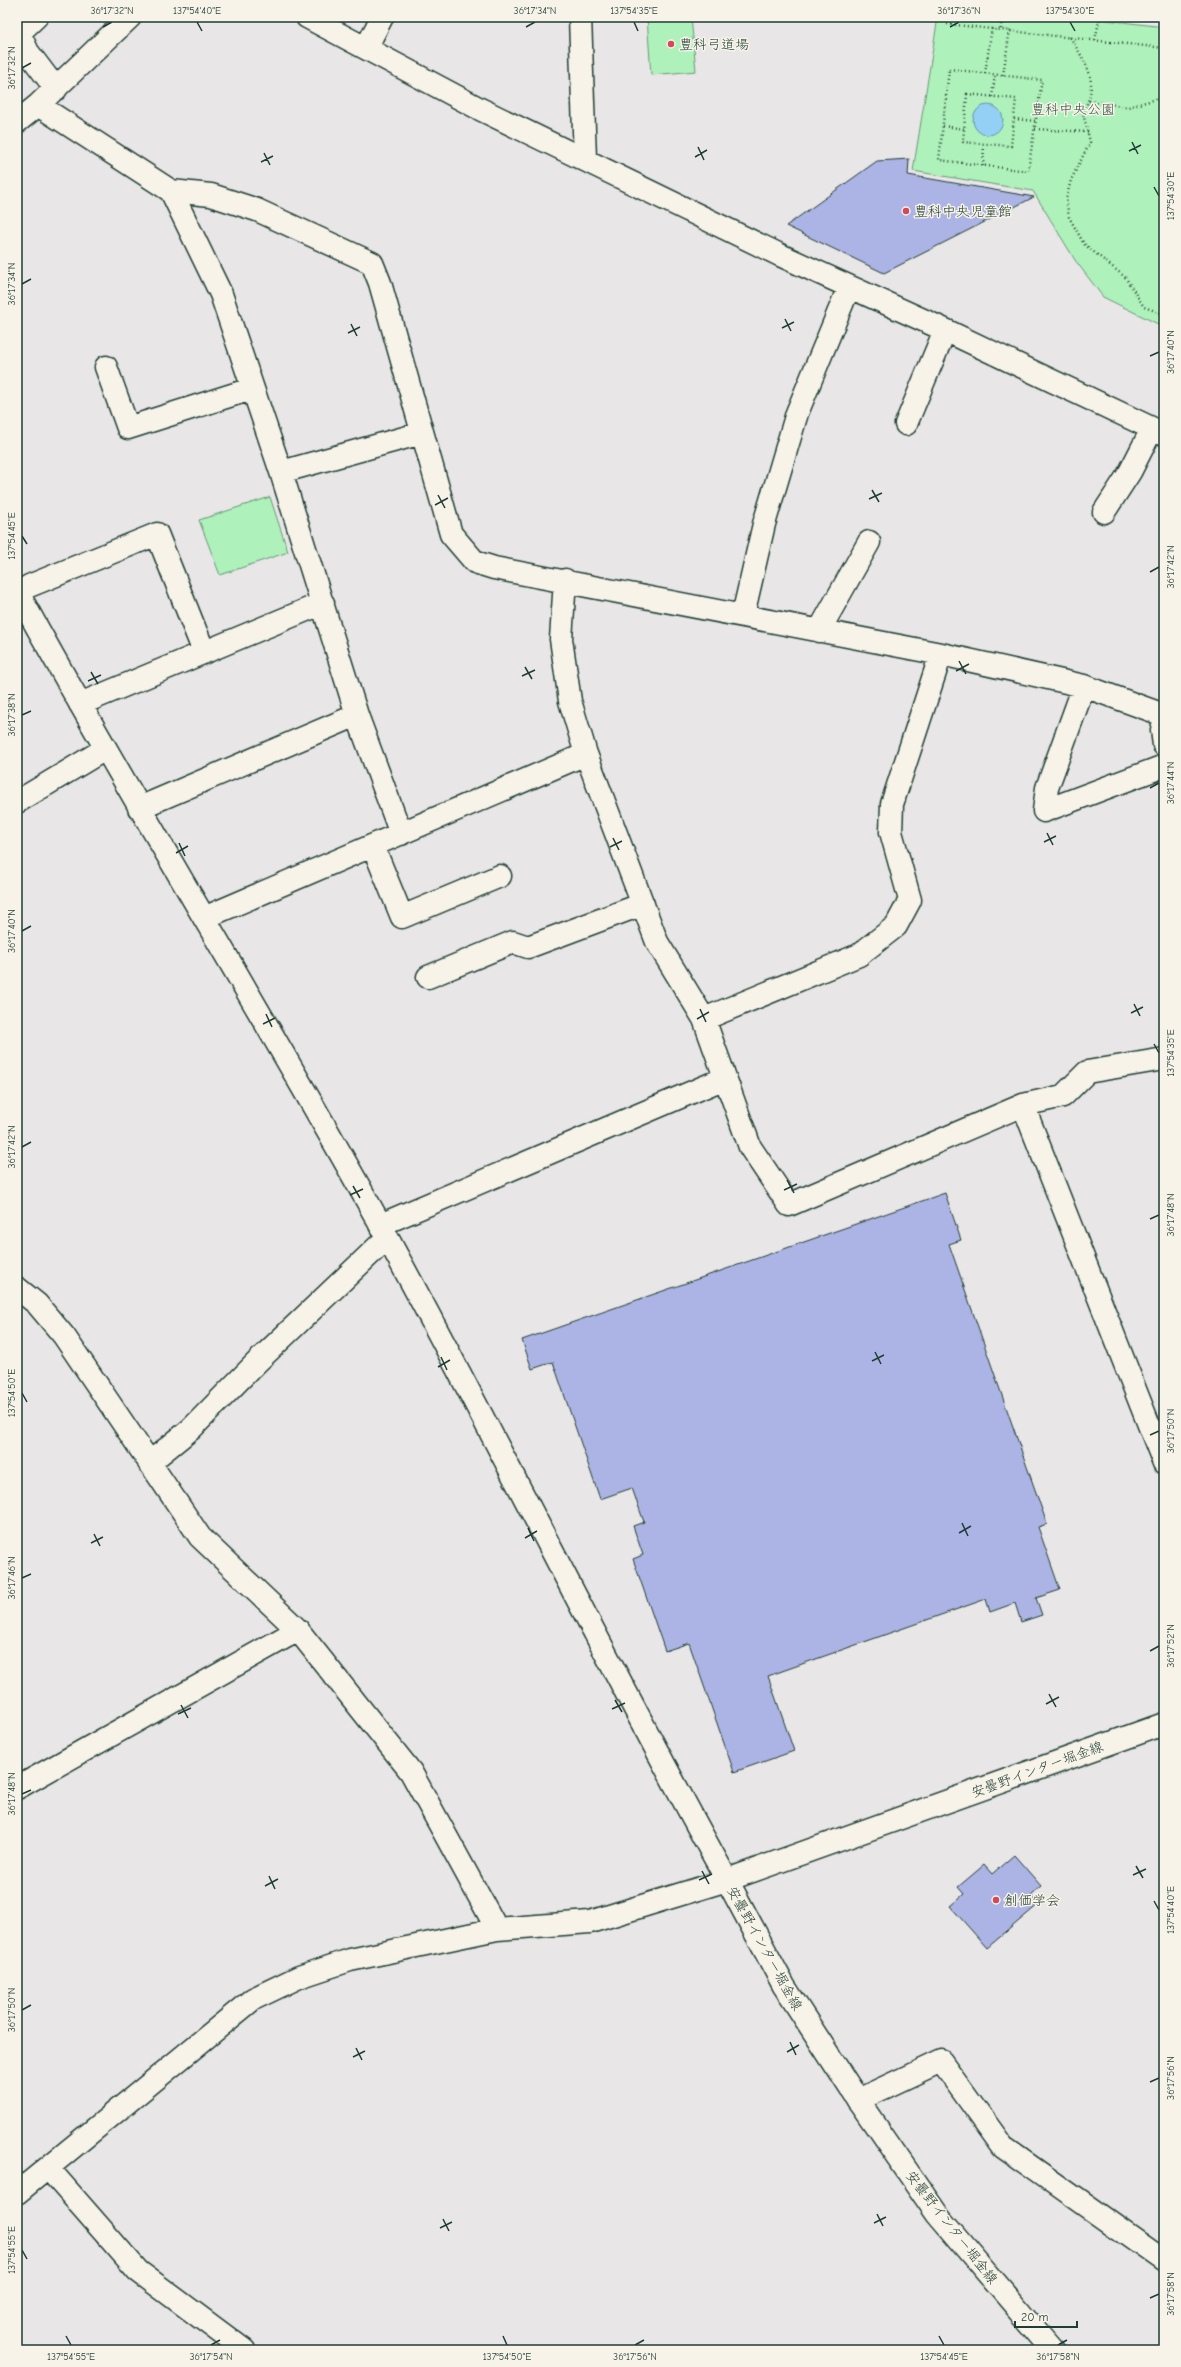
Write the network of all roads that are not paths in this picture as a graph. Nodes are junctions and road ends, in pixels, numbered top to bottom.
1 (36, 17) edge
2 (130, 17) edge
3 (307, 17) edge
4 (382, 17) edge
5 (580, 17) edge
6 (366, 48) junction
7 (56, 89) junction
8 (38, 105) junction
9 (17, 122) edge
10 (585, 159) junction
11 (171, 191) junction
12 (849, 287) junction
13 (945, 330) junction
14 (106, 367) dead end
15 (252, 388) junction
16 (906, 424) dead end
17 (1158, 431) edge
18 (422, 433) junction
19 (281, 472) junction
20 (1104, 512) dead end
21 (869, 542) dead end
22 (565, 580) junction
23 (23, 589) edge
24 (323, 603) junction
25 (743, 616) junction
26 (819, 631) junction
27 (204, 652) junction
28 (941, 654) junction
29 (1084, 686) junction
30 (80, 704) junction
31 (1164, 714) edge
32 (357, 715) junction
33 (1164, 721) edge
34 (1164, 745) edge
35 (106, 749) junction
36 (586, 754) junction
37 (1164, 766) edge
38 (17, 802) edge
39 (139, 808) junction
40 (402, 834) junction
41 (373, 846) junction
42 (500, 876) dead end
43 (643, 904) junction
44 (206, 917) junction
45 (428, 977) dead end
46 (704, 1019) junction
47 (1164, 1059) edge
48 (725, 1078) junction
49 (1023, 1106) junction
50 (384, 1232) junction
51 (17, 1288) edge
52 (149, 1463) junction
53 (1164, 1463) edge
54 (298, 1630) junction
55 (1164, 1724) edge
56 (17, 1788) edge
57 (727, 1880) junction
58 (497, 1929) junction
59 (858, 2100) junction
60 (48, 2168) junction
61 (17, 2193) edge
62 (1164, 2261) edge
63 (244, 2350) edge
64 (1053, 2350) edge

1 - 7 street
2 - 7 street
3 - 6 street
4 - 6 street
5 - 10 street
6 - 10 street
7 - 8 street
8 - 9 street
8 - 11 street
10 - 12 street
11 - 15 street
11 - 18 street
12 - 13 street
12 - 25 street
13 - 16 street
13 - 17 street
14 - 15 street
15 - 19 street
17 - 20 street
18 - 19 street
18 - 22 street
19 - 24 street
21 - 26 street
22 - 25 street
22 - 36 street
23 - 27 street
23 - 30 street
24 - 27 street
24 - 32 street
25 - 26 street
26 - 28 street
27 - 30 street
28 - 29 street
28 - 46 street
29 - 31 street
29 - 37 street
30 - 35 street
32 - 39 street
32 - 40 street
33 - 34 street
35 - 38 street
35 - 39 street
36 - 40 street
36 - 43 street
39 - 44 street
40 - 41 street
41 - 42 street
41 - 44 street
43 - 45 street
43 - 46 street
44 - 50 street
46 - 48 street
47 - 49 street
48 - 49 street
48 - 50 street
49 - 53 street
50 - 52 street
50 - 57 street
51 - 52 street
52 - 54 street
54 - 56 street
54 - 58 street
55 - 57 street, 安曇野インター堀金線
57 - 58 street
57 - 59 street, 安曇野インター堀金線
58 - 60 street
59 - 62 street
59 - 64 street, 安曇野インター堀金線
60 - 61 street
60 - 63 street

